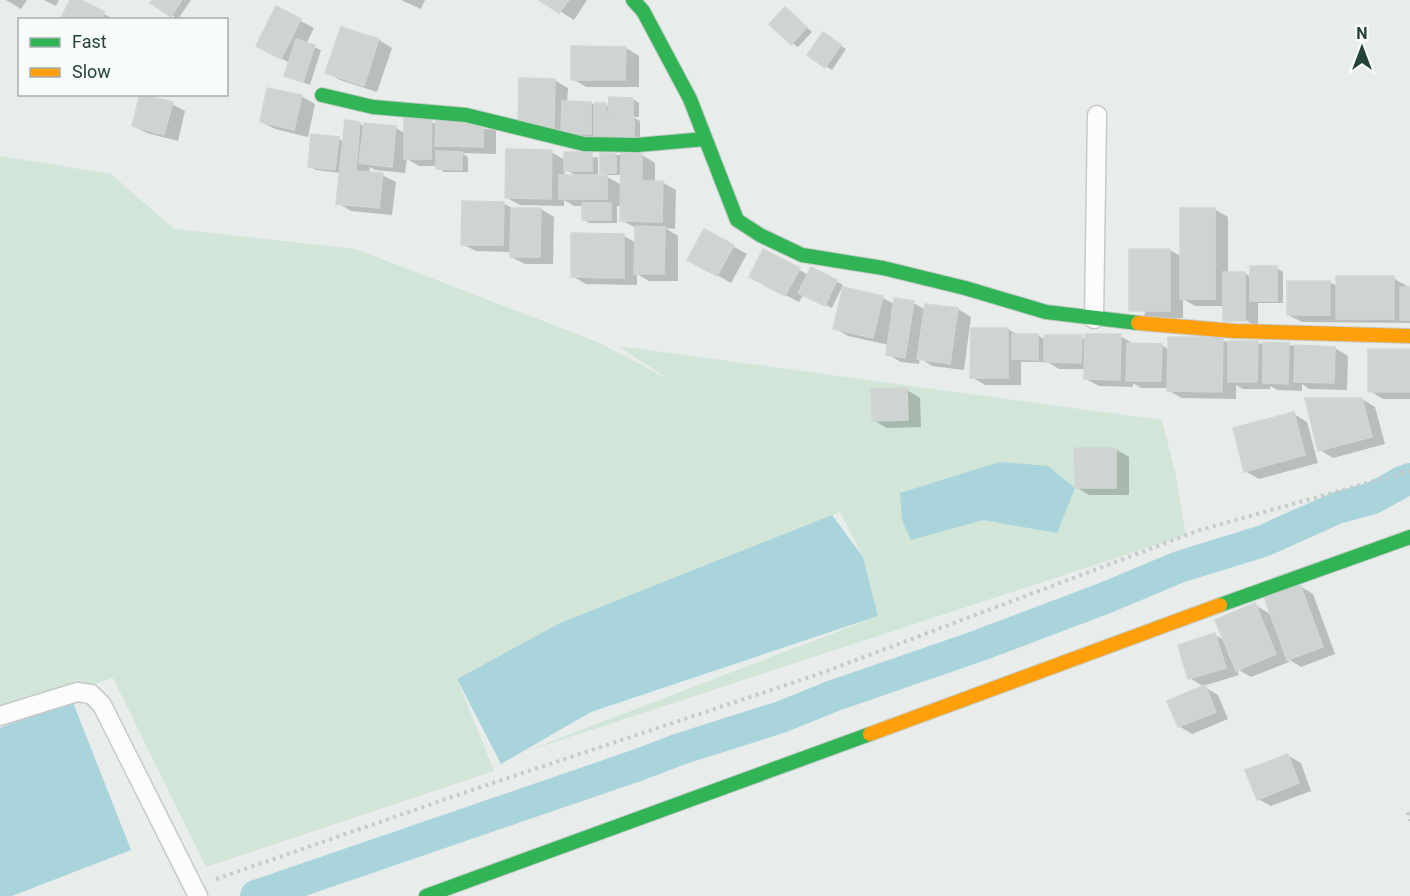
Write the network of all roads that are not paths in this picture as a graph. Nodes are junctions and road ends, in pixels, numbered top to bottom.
1 (633, 0) edge
2 (322, 95) dead end
3 (1097, 115) dead end
4 (705, 139) junction
5 (1094, 319) junction
6 (1410, 336) edge
7 (1410, 537) edge
8 (0, 716) edge
9 (196, 891) edge
10 (426, 896) edge

1 - 4 street
2 - 4 street
3 - 5 lane
4 - 5 street
5 - 6 street
7 - 10 street
8 - 9 lane

